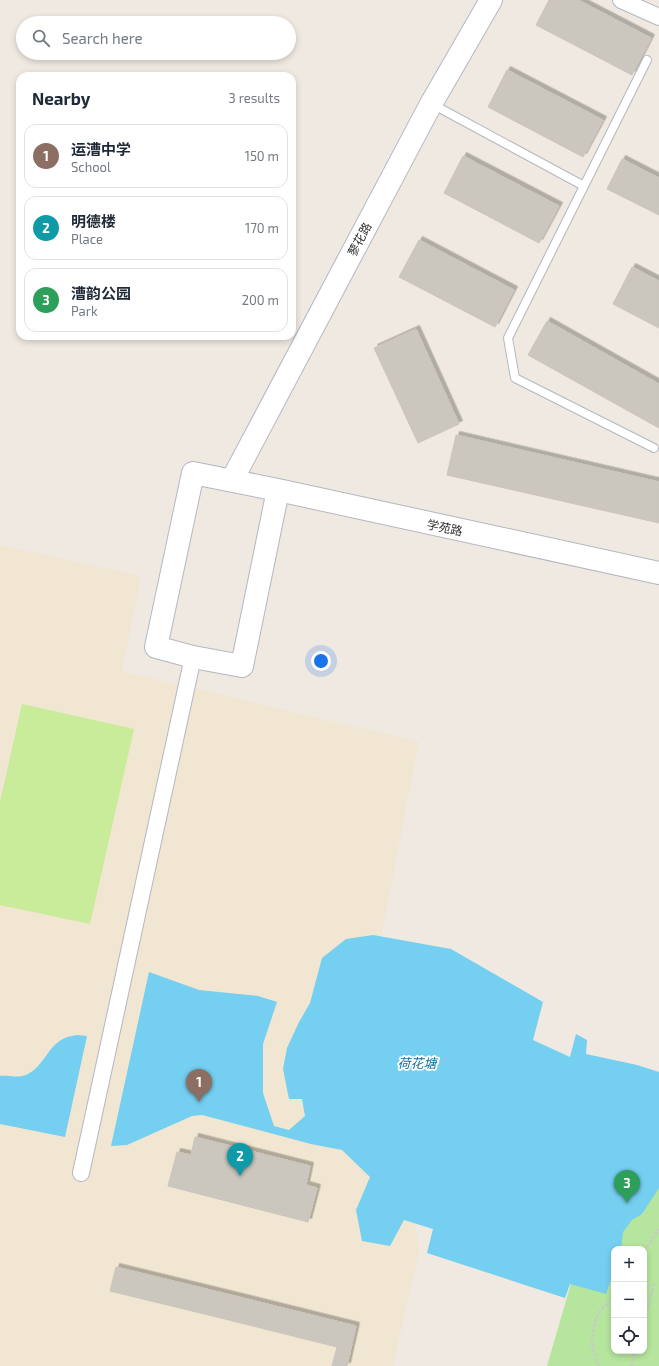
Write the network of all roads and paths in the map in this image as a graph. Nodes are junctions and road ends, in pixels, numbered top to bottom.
1 (491, 0) edge
2 (621, 0) edge
3 (659, 17) edge
4 (647, 60) dead end
5 (431, 104) junction
6 (584, 186) junction
7 (654, 448) dead end
8 (232, 480) junction
9 (278, 490) junction
10 (659, 573) edge
11 (193, 657) junction
12 (81, 1173) dead end
13 (659, 1229) edge
14 (647, 1247) edge
15 (655, 1283) dead end
16 (611, 1302) edge
17 (645, 1318) edge
18 (634, 1354) edge
19 (599, 1366) edge
20 (631, 1366) edge

1 - 5 main road, 蓼花路
2 - 3 street
4 - 6 lane
5 - 6 lane
5 - 8 main road, 蓼花路
6 - 7 lane
8 - 9 main road, 学苑路
8 - 11 main road, 学苑路
9 - 10 main road, 学苑路
9 - 11 main road
11 - 12 street
13 - 14 path
15 - 17 path
16 - 19 path
18 - 20 path

